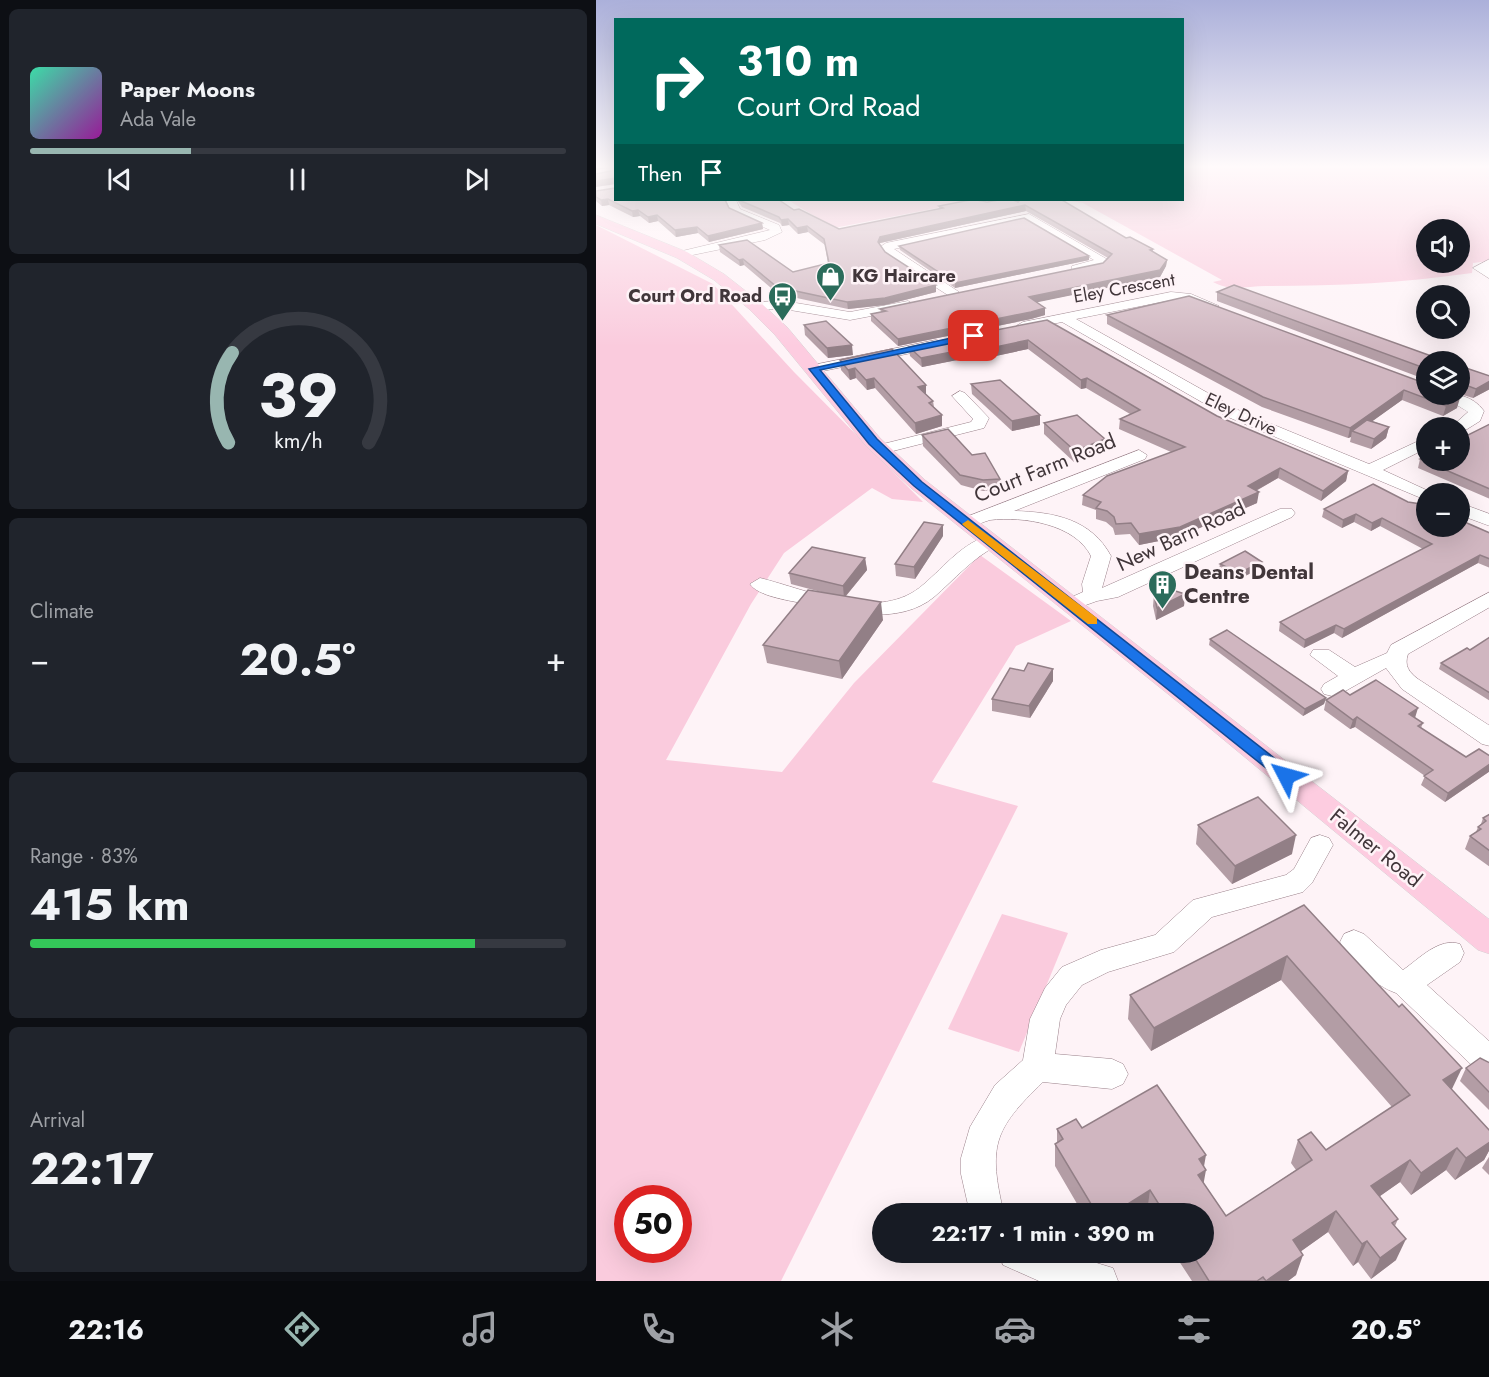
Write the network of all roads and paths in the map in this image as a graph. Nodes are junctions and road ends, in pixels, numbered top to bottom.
1 (617, 228) edge
2 (775, 228) edge
3 (968, 228) edge
4 (1051, 228) edge
5 (873, 246) edge
6 (886, 247) junction
7 (682, 255) junction
8 (1104, 262) junction
9 (1117, 263) edge
10 (1058, 273) edge
11 (755, 306) junction
12 (1222, 310) edge
13 (1064, 318) junction
14 (1010, 329) edge
15 (948, 341) edge
16 (813, 369) junction
17 (960, 396) dead end
18 (1469, 405) edge
19 (1470, 420) edge
20 (1416, 447) edge
21 (881, 449) junction
22 (1139, 455) dead end
23 (1371, 469) junction
24 (1416, 489) edge
25 (1470, 512) edge
26 (1286, 513) dead end
27 (977, 520) junction
28 (1490, 521) edge
29 (991, 541) junction
30 (760, 584) dead end
31 (1490, 598) edge
32 (1083, 600) junction
33 (1321, 655) dead end
34 (1395, 658) junction
35 (1355, 677) junction
36 (1332, 689) dead end
37 (1490, 738) edge
38 (1320, 845) dead end
39 (1490, 940) edge
40 (1354, 942) dead end
41 (1450, 953) dead end
42 (1406, 984) junction
43 (1490, 1062) edge
44 (1037, 1068) junction
45 (1112, 1074) dead end
46 (985, 1203) edge
47 (1039, 1263) edge
48 (1100, 1281) edge

1 - 7 main road, Falmer Road
2 - 7 street
3 - 6 street
4 - 8 street
5 - 6 street
6 - 11 street
7 - 11 main road, Falmer Road
8 - 9 street
8 - 10 street
11 - 16 main road, Falmer Road
12 - 13 street, Eley Crescent
13 - 14 street
13 - 23 street, Eley Drive
15 - 16 street
16 - 21 main road, Falmer Road
17 - 21 street
18 - 19 street
20 - 23 street
21 - 27 main road, Falmer Road
22 - 27 street, Court Farm Road
23 - 24 street, Eley Drive
25 - 28 street
26 - 32 street, New Barn Road
27 - 29 main road, Falmer Road
27 - 32 street, New Barn Road
29 - 30 street
29 - 32 main road, Falmer Road
31 - 34 street
32 - 39 main road, Falmer Road
33 - 35 street
34 - 35 street
34 - 37 street
35 - 36 street
38 - 44 street
40 - 42 street
41 - 42 street
42 - 43 street
44 - 45 street
44 - 46 street
47 - 48 street

